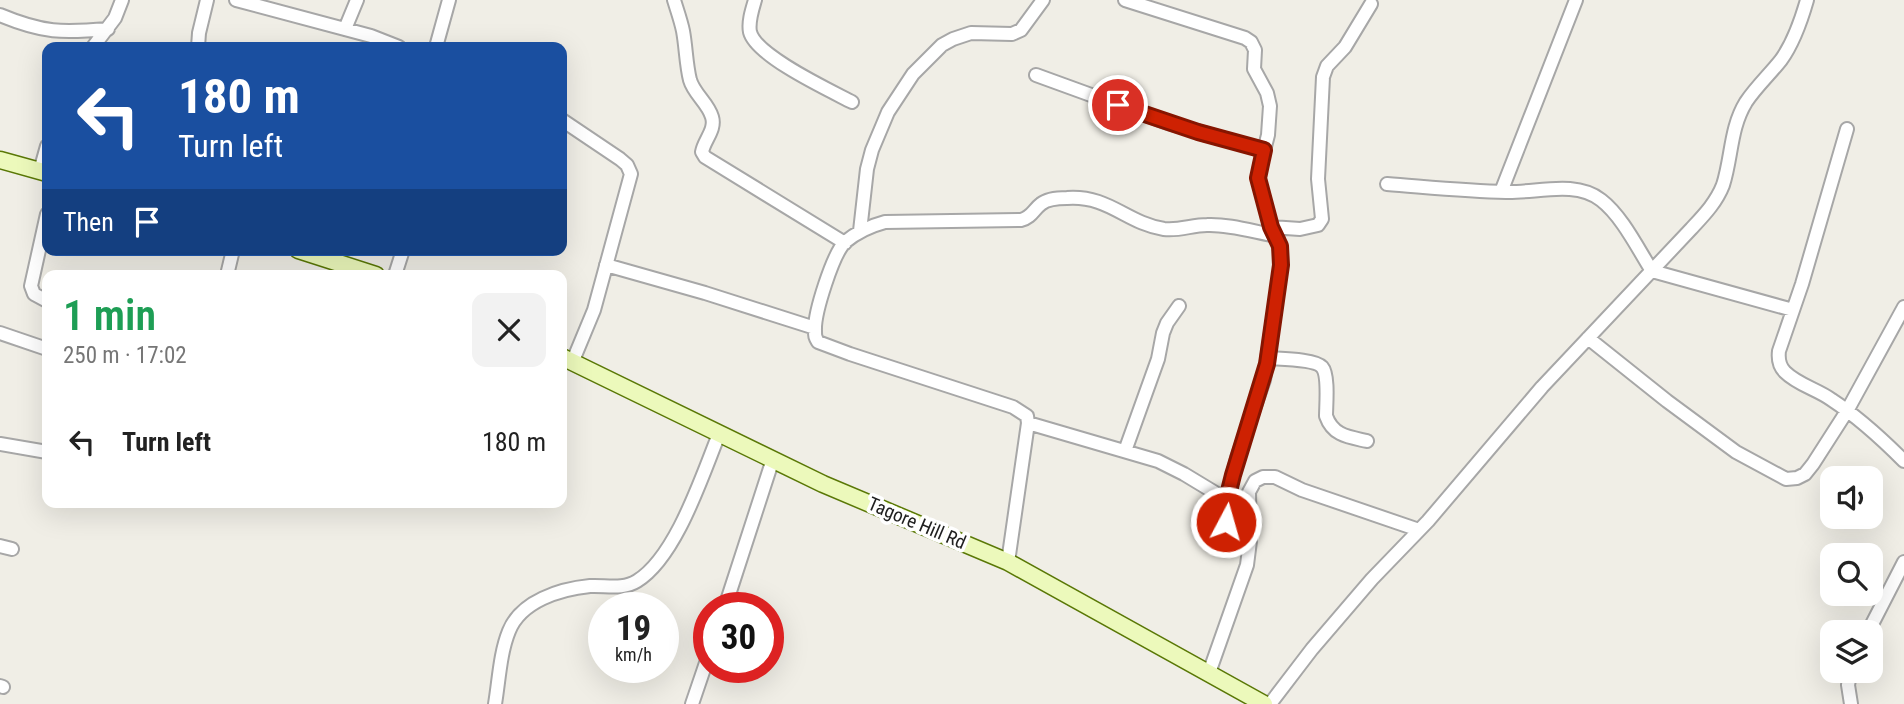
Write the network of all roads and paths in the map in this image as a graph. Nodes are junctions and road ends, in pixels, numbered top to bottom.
1 (122, 0) edge
2 (207, 0) edge
3 (236, 0) edge
4 (357, 0) edge
5 (449, 0) edge
6 (674, 0) edge
7 (755, 0) edge
8 (1043, 0) edge
9 (1125, 0) edge
10 (1576, 0) edge
11 (1807, 0) edge
12 (1371, 4) dead end
13 (0, 15) edge
14 (108, 29) junction
15 (345, 29) junction
16 (97, 42) edge
17 (198, 42) edge
18 (386, 42) edge
19 (437, 42) edge
20 (1036, 75) dead end
21 (852, 102) dead end
22 (567, 123) edge
23 (1847, 129) dead end
24 (1264, 150) junction
25 (0, 160) edge
26 (42, 172) edge
27 (1387, 184) dead end
28 (1501, 191) junction
29 (860, 231) junction
30 (1274, 232) junction
31 (42, 236) edge
32 (845, 243) junction
33 (313, 256) edge
34 (606, 265) junction
35 (347, 270) edge
36 (1652, 271) junction
37 (42, 298) edge
38 (1179, 306) dead end
39 (1904, 307) edge
40 (1793, 310) junction
41 (814, 328) junction
42 (0, 333) edge
43 (1588, 338) junction
44 (42, 347) edge
45 (1268, 358) junction
46 (567, 360) edge
47 (1847, 411) junction
48 (1028, 423) junction
49 (719, 434) junction
50 (1367, 441) dead end
51 (0, 444) edge
52 (42, 449) edge
53 (1125, 450) junction
54 (773, 460) junction
55 (1904, 461) edge
56 (1227, 500) junction
57 (1424, 526) junction
58 (1250, 533) junction
59 (1008, 562) junction
60 (1904, 562) edge
61 (729, 592) edge
62 (1874, 620) edge
63 (1209, 673) junction
64 (699, 683) edge
65 (1848, 683) edge
66 (495, 704) edge
67 (692, 704) edge
68 (1267, 704) edge
69 (1851, 704) edge

1 - 14 street
2 - 17 street
3 - 15 street
4 - 15 street
5 - 19 street
6 - 32 street
7 - 21 street
8 - 29 street
9 - 24 street
10 - 28 street
11 - 36 street
12 - 30 street
13 - 14 street
14 - 16 street
15 - 18 street
20 - 24 street
22 - 34 street
23 - 40 street
24 - 30 street
25 - 26 main road
27 - 28 street
28 - 36 street
29 - 30 street
29 - 32 street
30 - 45 street
31 - 37 street
32 - 41 street
33 - 35 main road
34 - 41 street
34 - 46 street
36 - 40 street
36 - 43 street
38 - 53 street
39 - 47 street
40 - 47 street
41 - 48 street
42 - 44 street
43 - 47 street
43 - 57 street
45 - 50 street
45 - 56 street
46 - 49 main road, Tagore Hill Rd
47 - 55 street
48 - 53 street
48 - 59 street
49 - 54 main road, Tagore Hill Rd
49 - 66 street
51 - 52 street
53 - 56 street
54 - 59 main road, Tagore Hill Rd
54 - 61 street
56 - 58 street
57 - 58 street
57 - 68 street
58 - 63 street
59 - 63 main road, Tagore Hill Rd
60 - 62 street
63 - 68 main road, Tagore Hill Rd
64 - 67 street
65 - 69 street

